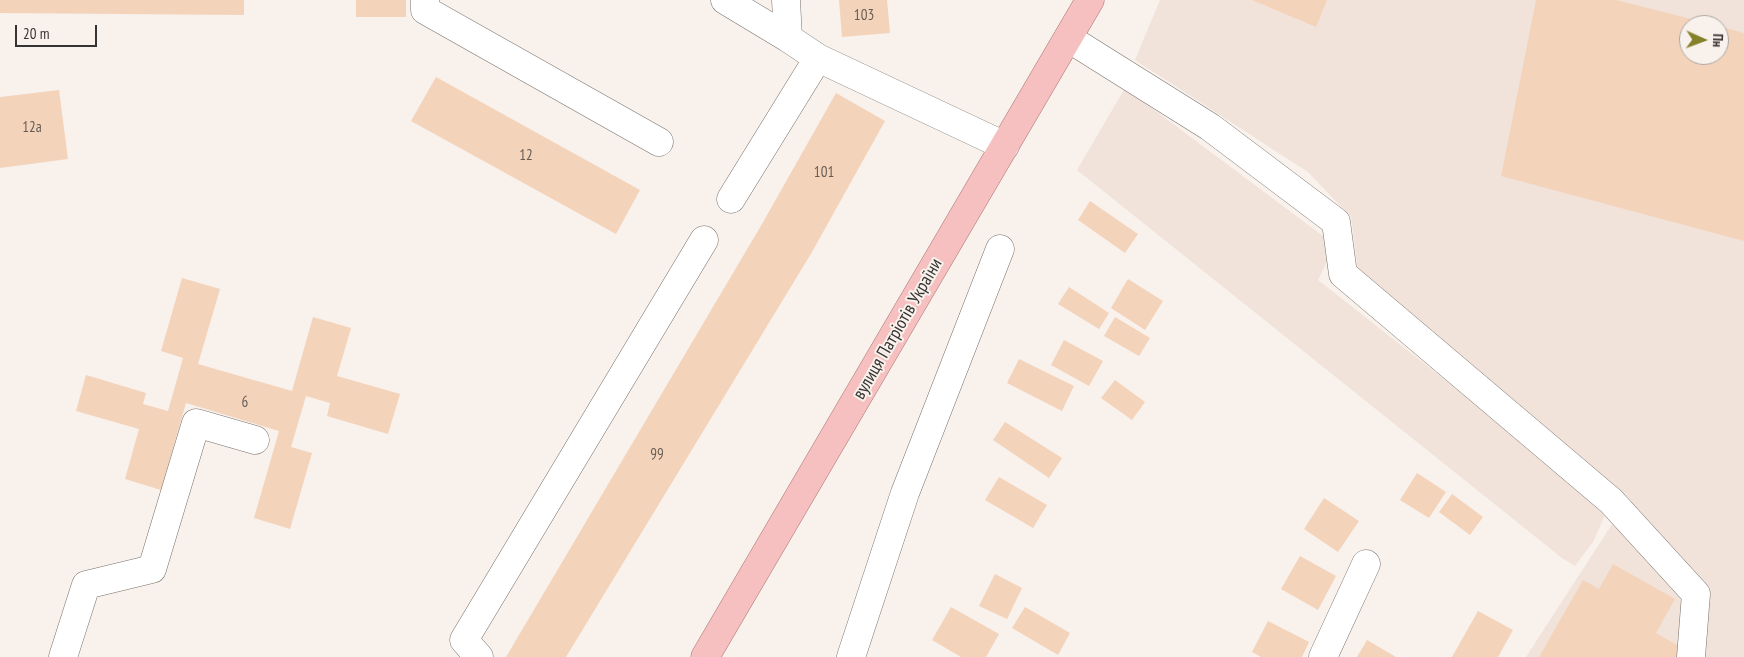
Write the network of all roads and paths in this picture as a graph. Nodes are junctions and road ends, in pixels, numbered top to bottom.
1 (425, 0) edge
2 (725, 0) edge
3 (786, 0) edge
4 (1090, 0) edge
5 (788, 38) junction
6 (1068, 38) junction
7 (818, 58) junction
8 (659, 142) dead end
9 (1005, 146) junction
10 (731, 199) dead end
11 (704, 240) dead end
12 (1000, 249) dead end
13 (255, 440) dead end
14 (1366, 564) dead end
15 (63, 657) edge
16 (479, 657) edge
17 (705, 657) edge
18 (851, 657) edge
19 (1323, 657) edge
20 (1691, 657) edge

1 - 8 street
2 - 5 street
3 - 5 street
4 - 6 main road, вулиця Патріотів України
5 - 7 street
6 - 9 main road, вулиця Патріотів України
6 - 20 street
7 - 9 street
7 - 10 street
9 - 17 main road, вулиця Патріотів України
11 - 16 street
12 - 18 street
13 - 15 street
14 - 19 street

